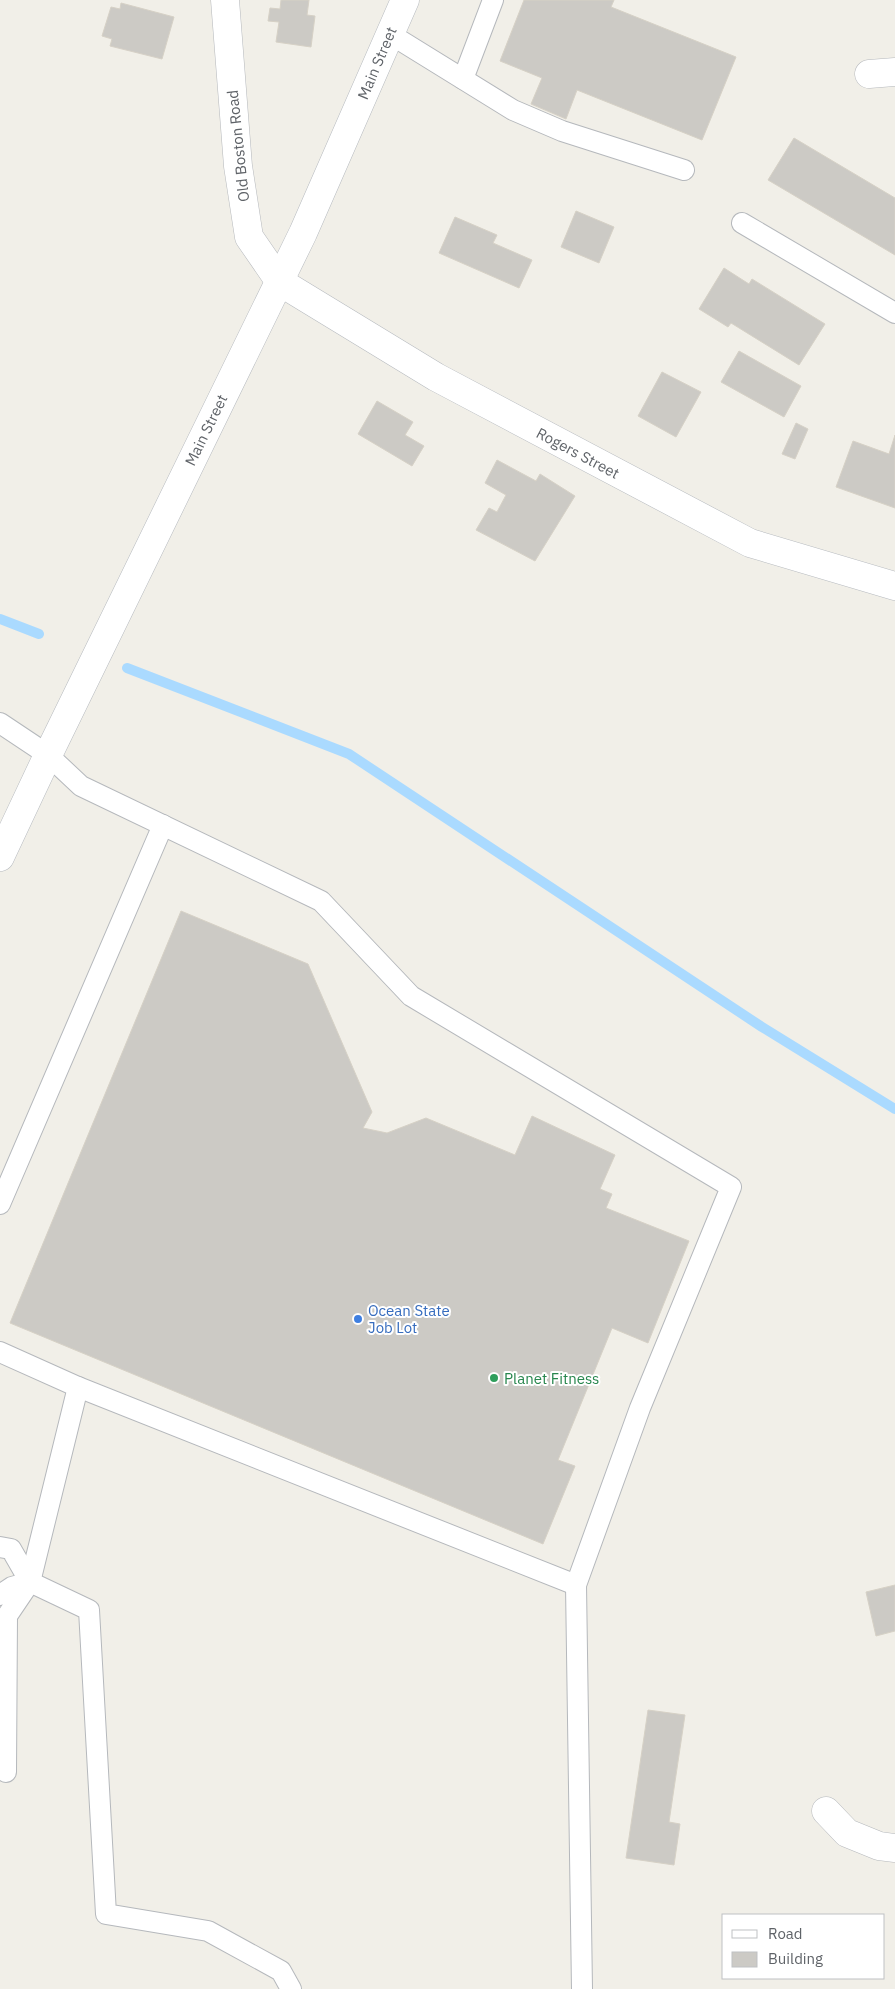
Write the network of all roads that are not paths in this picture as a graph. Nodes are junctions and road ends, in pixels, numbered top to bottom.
1 (225, 0) edge
2 (404, 0) edge
3 (493, 0) edge
4 (390, 34) junction
5 (463, 79) junction
6 (684, 170) dead end
7 (742, 223) dead end
8 (280, 282) junction
9 (895, 313) edge
10 (895, 586) edge
11 (0, 723) edge
12 (48, 755) junction
13 (163, 825) junction
14 (0, 857) edge
15 (0, 1204) edge
16 (0, 1352) edge
17 (78, 1387) junction
18 (0, 1548) edge
19 (30, 1582) junction
20 (576, 1585) junction
21 (0, 1595) edge
22 (6, 1772) dead end
23 (826, 1811) dead end
24 (895, 1848) edge
25 (291, 1989) edge
26 (582, 1989) edge

1 - 8 street, Old Boston Road
2 - 4 street, Main Street
3 - 5 lane
4 - 5 lane
4 - 8 street, Main Street
5 - 6 lane
7 - 9 lane
8 - 10 street, Rogers Street
8 - 12 street, Main Street
11 - 12 lane
12 - 13 lane
12 - 14 street, Main Street
13 - 15 lane
13 - 20 lane
16 - 17 lane
17 - 19 lane
17 - 20 lane
18 - 19 lane
19 - 21 lane
19 - 22 lane
19 - 25 lane
20 - 26 lane
23 - 24 street

